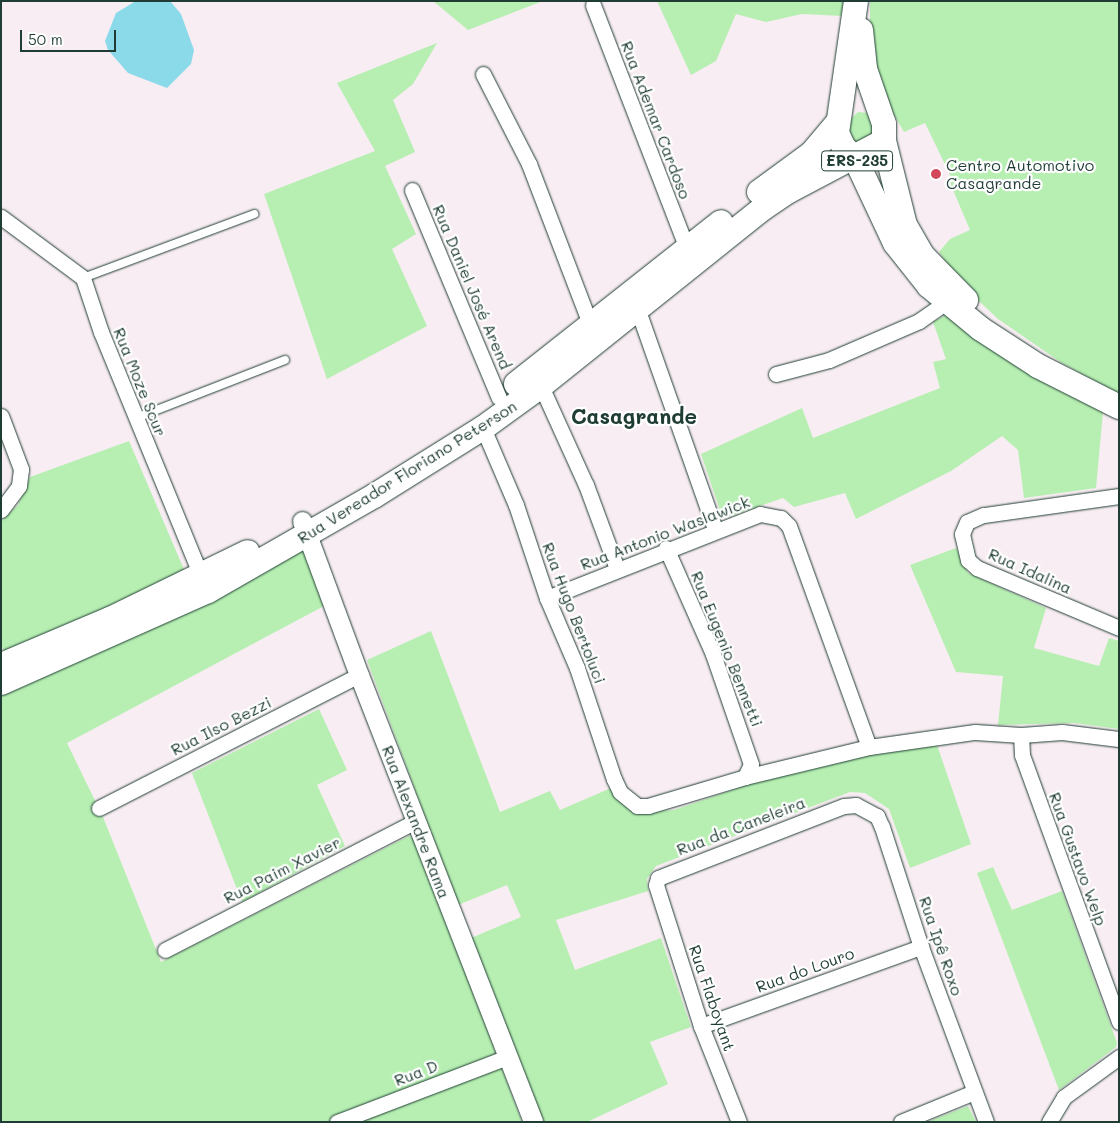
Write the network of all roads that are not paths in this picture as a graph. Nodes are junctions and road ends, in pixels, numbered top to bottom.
1 (857, 1) edge
2 (593, 5) dead end
3 (483, 74) dead end
4 (879, 107) junction
5 (837, 120) junction
6 (884, 141) junction
7 (854, 156) junction
8 (412, 190) dead end
9 (254, 214) dead end
10 (1, 217) edge
11 (687, 248) junction
12 (82, 278) junction
13 (949, 294) junction
14 (635, 302) junction
15 (591, 326) junction
16 (284, 360) dead end
17 (776, 374) dead end
18 (541, 386) junction
19 (498, 398) junction
20 (1119, 407) edge
21 (1, 416) edge
22 (136, 418) junction
23 (483, 428) junction
24 (1119, 496) edge
25 (1, 510) edge
26 (305, 528) junction
27 (715, 529) junction
28 (666, 548) junction
29 (616, 569) junction
30 (204, 583) junction
31 (547, 598) junction
32 (1119, 628) edge
33 (1, 665) edge
34 (359, 675) junction
35 (1, 683) edge
36 (1021, 735) junction
37 (1119, 739) edge
38 (869, 747) junction
39 (748, 771) junction
40 (844, 806) joint
41 (99, 808) dead end
42 (416, 821) junction
43 (656, 885) joint
44 (921, 947) junction
45 (165, 950) dead end
46 (1119, 1022) edge
47 (701, 1026) junction
48 (507, 1057) junction
49 (1119, 1057) edge
50 (974, 1092) junction
51 (338, 1122) edge
52 (533, 1122) edge
53 (739, 1122) edge
54 (901, 1122) edge
55 (986, 1122) edge
56 (1049, 1122) edge

1 - 4 main road, ERS-235
1 - 5 main road, ERS-235
2 - 11 street, Rua Ademar Cardoso
3 - 15 street
4 - 5 main road
4 - 6 main road, ERS-235
5 - 7 main road, ERS-235
5 - 11 main road, Rua Vereador Floriano Peterson
6 - 7 main road
6 - 13 main road, ERS-235
7 - 13 main road, ERS-235
7 - 14 main road, Rua Vereador Floriano Peterson
8 - 19 street, Rua Daniel José Arend
9 - 12 lane
10 - 12 street
11 - 14 main road, Rua Vereador Floriano Peterson
12 - 22 street, Rua Moze Scur
13 - 17 street
13 - 20 main road, ERS-235
14 - 15 main road, Rua Vereador Floriano Peterson
14 - 18 main road, Rua Vereador Floriano Peterson
14 - 27 street
15 - 19 main road, Rua Vereador Floriano Peterson
16 - 22 lane
18 - 23 main road, Rua Vereador Floriano Peterson
18 - 29 street
19 - 26 main road, Rua Vereador Floriano Peterson
21 - 25 street
22 - 30 street, Rua Moze Scur
23 - 26 main road, Rua Vereador Floriano Peterson
23 - 31 street, Rua Hugo Bertoluci
24 - 32 street, Rua Idalina
26 - 30 main road, Rua Vereador Floriano Peterson
26 - 34 street, Rua Alexandre Rama
27 - 28 street, Rua Antonio Waslawick
27 - 38 street, Rua Antonio Waslawick
28 - 29 street, Rua Antonio Waslawick
28 - 39 street, Rua Eugenio Bennetti
29 - 31 street, Rua Antonio Waslawick
30 - 33 main road, Rua Vereador Floriano Peterson
30 - 35 main road, Rua Vereador Floriano Peterson
31 - 39 street, Rua Hugo Bertoluci
34 - 41 street, Rua Ilso Bezzi
34 - 42 street, Rua Alexandre Rama
36 - 37 street
36 - 38 street
36 - 46 street, Rua Gustavo Welp
38 - 39 street
40 - 43 street, Rua da Caneleira
40 - 44 street, Rua Ipê Roxo
42 - 45 street, Rua Paim Xavier
42 - 48 street, Rua Alexandre Rama
43 - 47 street, Rua Flaboyant
44 - 47 street, Rua do Louro
44 - 50 street, Rua Ipê Roxo
47 - 53 street, Rua Flaboyant
48 - 51 street, Rua D
48 - 52 street, Rua Alexandre Rama
49 - 56 street
50 - 54 street
50 - 55 street, Rua Ipê Roxo

